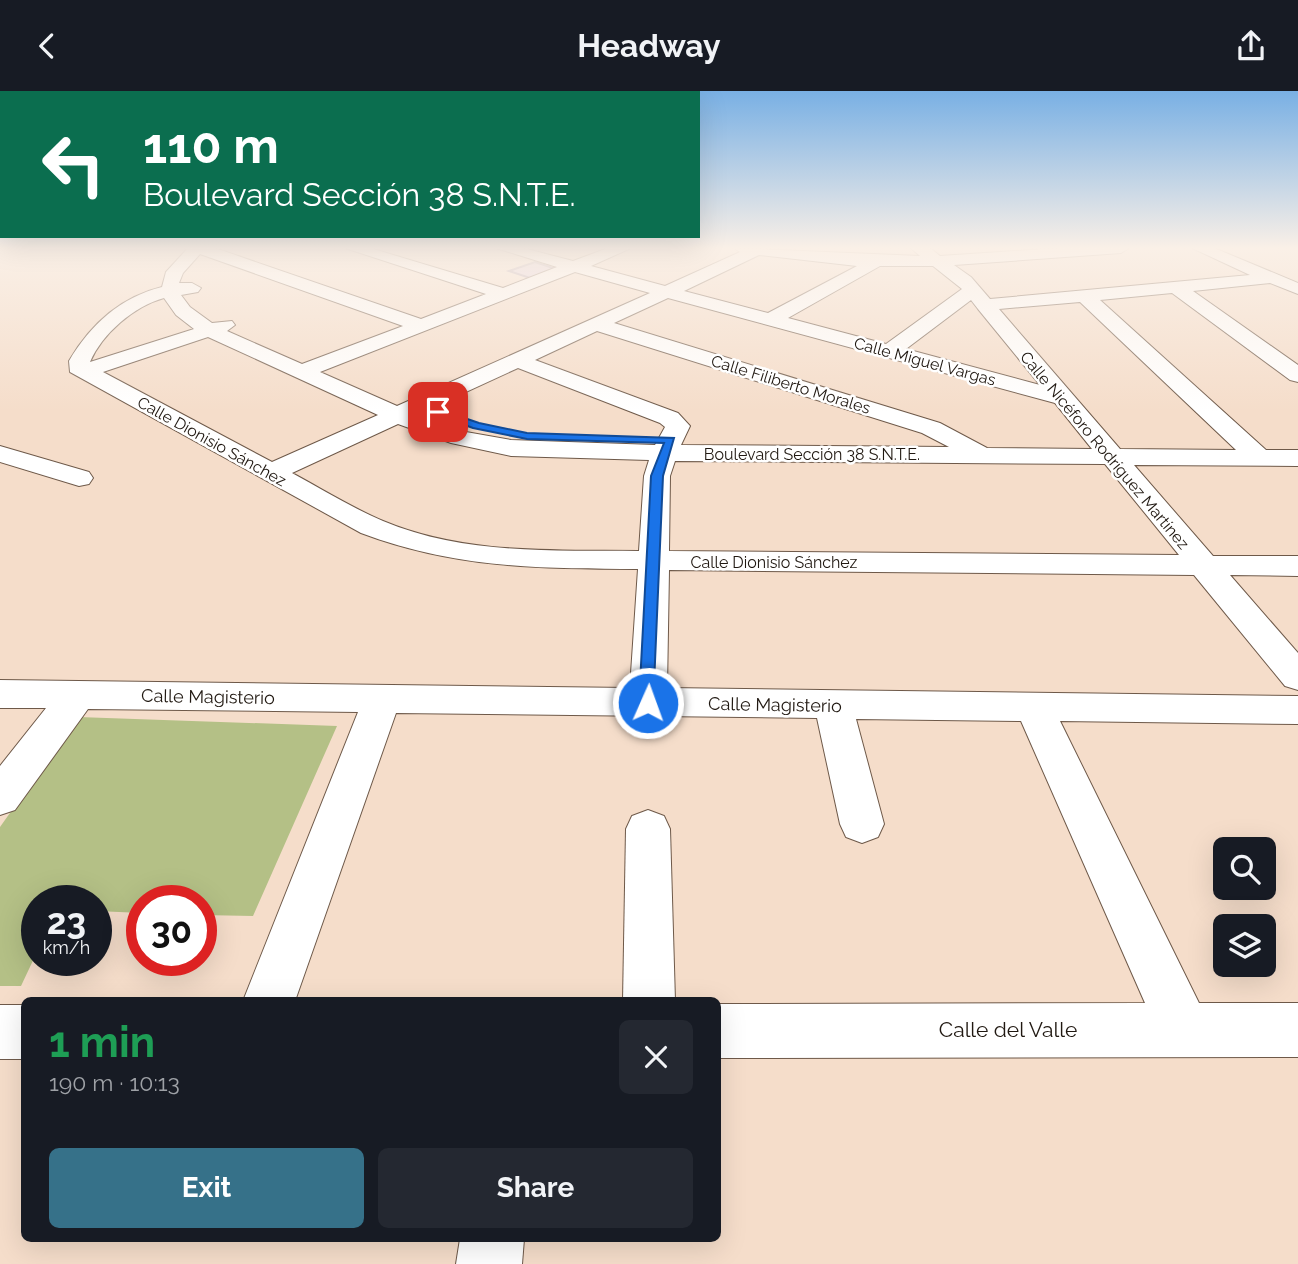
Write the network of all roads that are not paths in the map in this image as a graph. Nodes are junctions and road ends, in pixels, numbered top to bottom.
1 (136, 303) edge
2 (174, 303) edge
3 (200, 303) edge
4 (357, 303) edge
5 (478, 303) edge
6 (643, 303) edge
7 (706, 303) edge
8 (801, 303) edge
9 (971, 303) edge
10 (983, 303) edge
11 (1092, 303) edge
12 (1198, 303) edge
13 (770, 320) junction
14 (597, 324) junction
15 (420, 325) junction
16 (219, 327) junction
17 (889, 352) junction
18 (516, 360) junction
19 (322, 363) junction
20 (84, 371) junction
21 (301, 372) junction
22 (1298, 375) edge
23 (1063, 398) junction
24 (408, 410) junction
25 (957, 440) junction
26 (1298, 444) edge
27 (667, 446) junction
28 (1105, 449) junction
29 (1252, 451) junction
30 (0, 454) edge
31 (981, 455) junction
32 (1298, 458) edge
33 (271, 473) junction
34 (79, 478) dead end
35 (652, 561) junction
36 (1202, 565) junction
37 (1298, 566) edge
38 (1298, 677) edge
39 (0, 694) edge
40 (78, 695) junction
41 (382, 699) junction
42 (648, 703) junction
43 (833, 706) junction
44 (1034, 707) junction
45 (1298, 710) edge
46 (0, 797) edge
47 (862, 824) dead end
48 (648, 829) dead end
49 (270, 997) edge
50 (649, 997) edge
51 (1184, 1030) junction
52 (1298, 1030) edge
53 (721, 1031) edge
54 (0, 1032) edge
55 (21, 1032) edge
56 (492, 1242) edge
57 (489, 1264) edge

1 - 20 street
2 - 16 street, Boulevard Sección 38 S.N.T.E.
3 - 16 street, Boulevard Sección 38 S.N.T.E.
4 - 15 street
5 - 15 street
6 - 14 street
7 - 13 street, Calle Miguel Vargas
8 - 13 street
9 - 17 street
10 - 23 street, Calle Nicéforo Rodríguez Martínez
11 - 29 street
12 - 22 street
13 - 17 street, Calle Miguel Vargas
14 - 18 street
14 - 25 street, Calle Filiberto Morales
15 - 19 street
16 - 19 street, Boulevard Sección 38 S.N.T.E.
16 - 20 street
16 - 21 street, Boulevard Sección 38 S.N.T.E.
17 - 23 street, Calle Miguel Vargas
18 - 24 street
18 - 27 street
19 - 21 street
19 - 24 street, Boulevard Sección 38 S.N.T.E.
20 - 33 street, Calle Dionisio Sánchez
21 - 24 street, Boulevard Sección 38 S.N.T.E.
23 - 28 street, Calle Nicéforo Rodríguez Martínez
24 - 27 street, Boulevard Sección 38 S.N.T.E.
24 - 33 street
25 - 27 street, Boulevard Sección 38 S.N.T.E.
25 - 28 street, Boulevard Sección 38 S.N.T.E.
25 - 31 street, Calle Filiberto Morales
26 - 29 street, Boulevard Sección 38 S.N.T.E.
27 - 31 street, Boulevard Sección 38 S.N.T.E.
27 - 35 street
28 - 29 street, Boulevard Sección 38 S.N.T.E.
28 - 31 street, Boulevard Sección 38 S.N.T.E.
28 - 36 street, Calle Nicéforo Rodríguez Martínez
29 - 32 street, Boulevard Sección 38 S.N.T.E.
30 - 34 street
33 - 35 street, Calle Dionisio Sánchez
35 - 36 street, Calle Dionisio Sánchez
35 - 42 street
36 - 37 street
36 - 38 street, Calle Nicéforo Rodríguez Martínez
39 - 40 street, Calle Magisterio
40 - 41 street, Calle Magisterio
40 - 46 street
41 - 42 street, Calle Magisterio
41 - 49 street
42 - 43 street, Calle Magisterio
43 - 44 street, Calle Magisterio
43 - 47 street
44 - 45 street, Calle Magisterio
44 - 51 street
48 - 50 street
51 - 52 street, Calle del Valle
51 - 53 street, Calle del Valle
54 - 55 street
56 - 57 street

